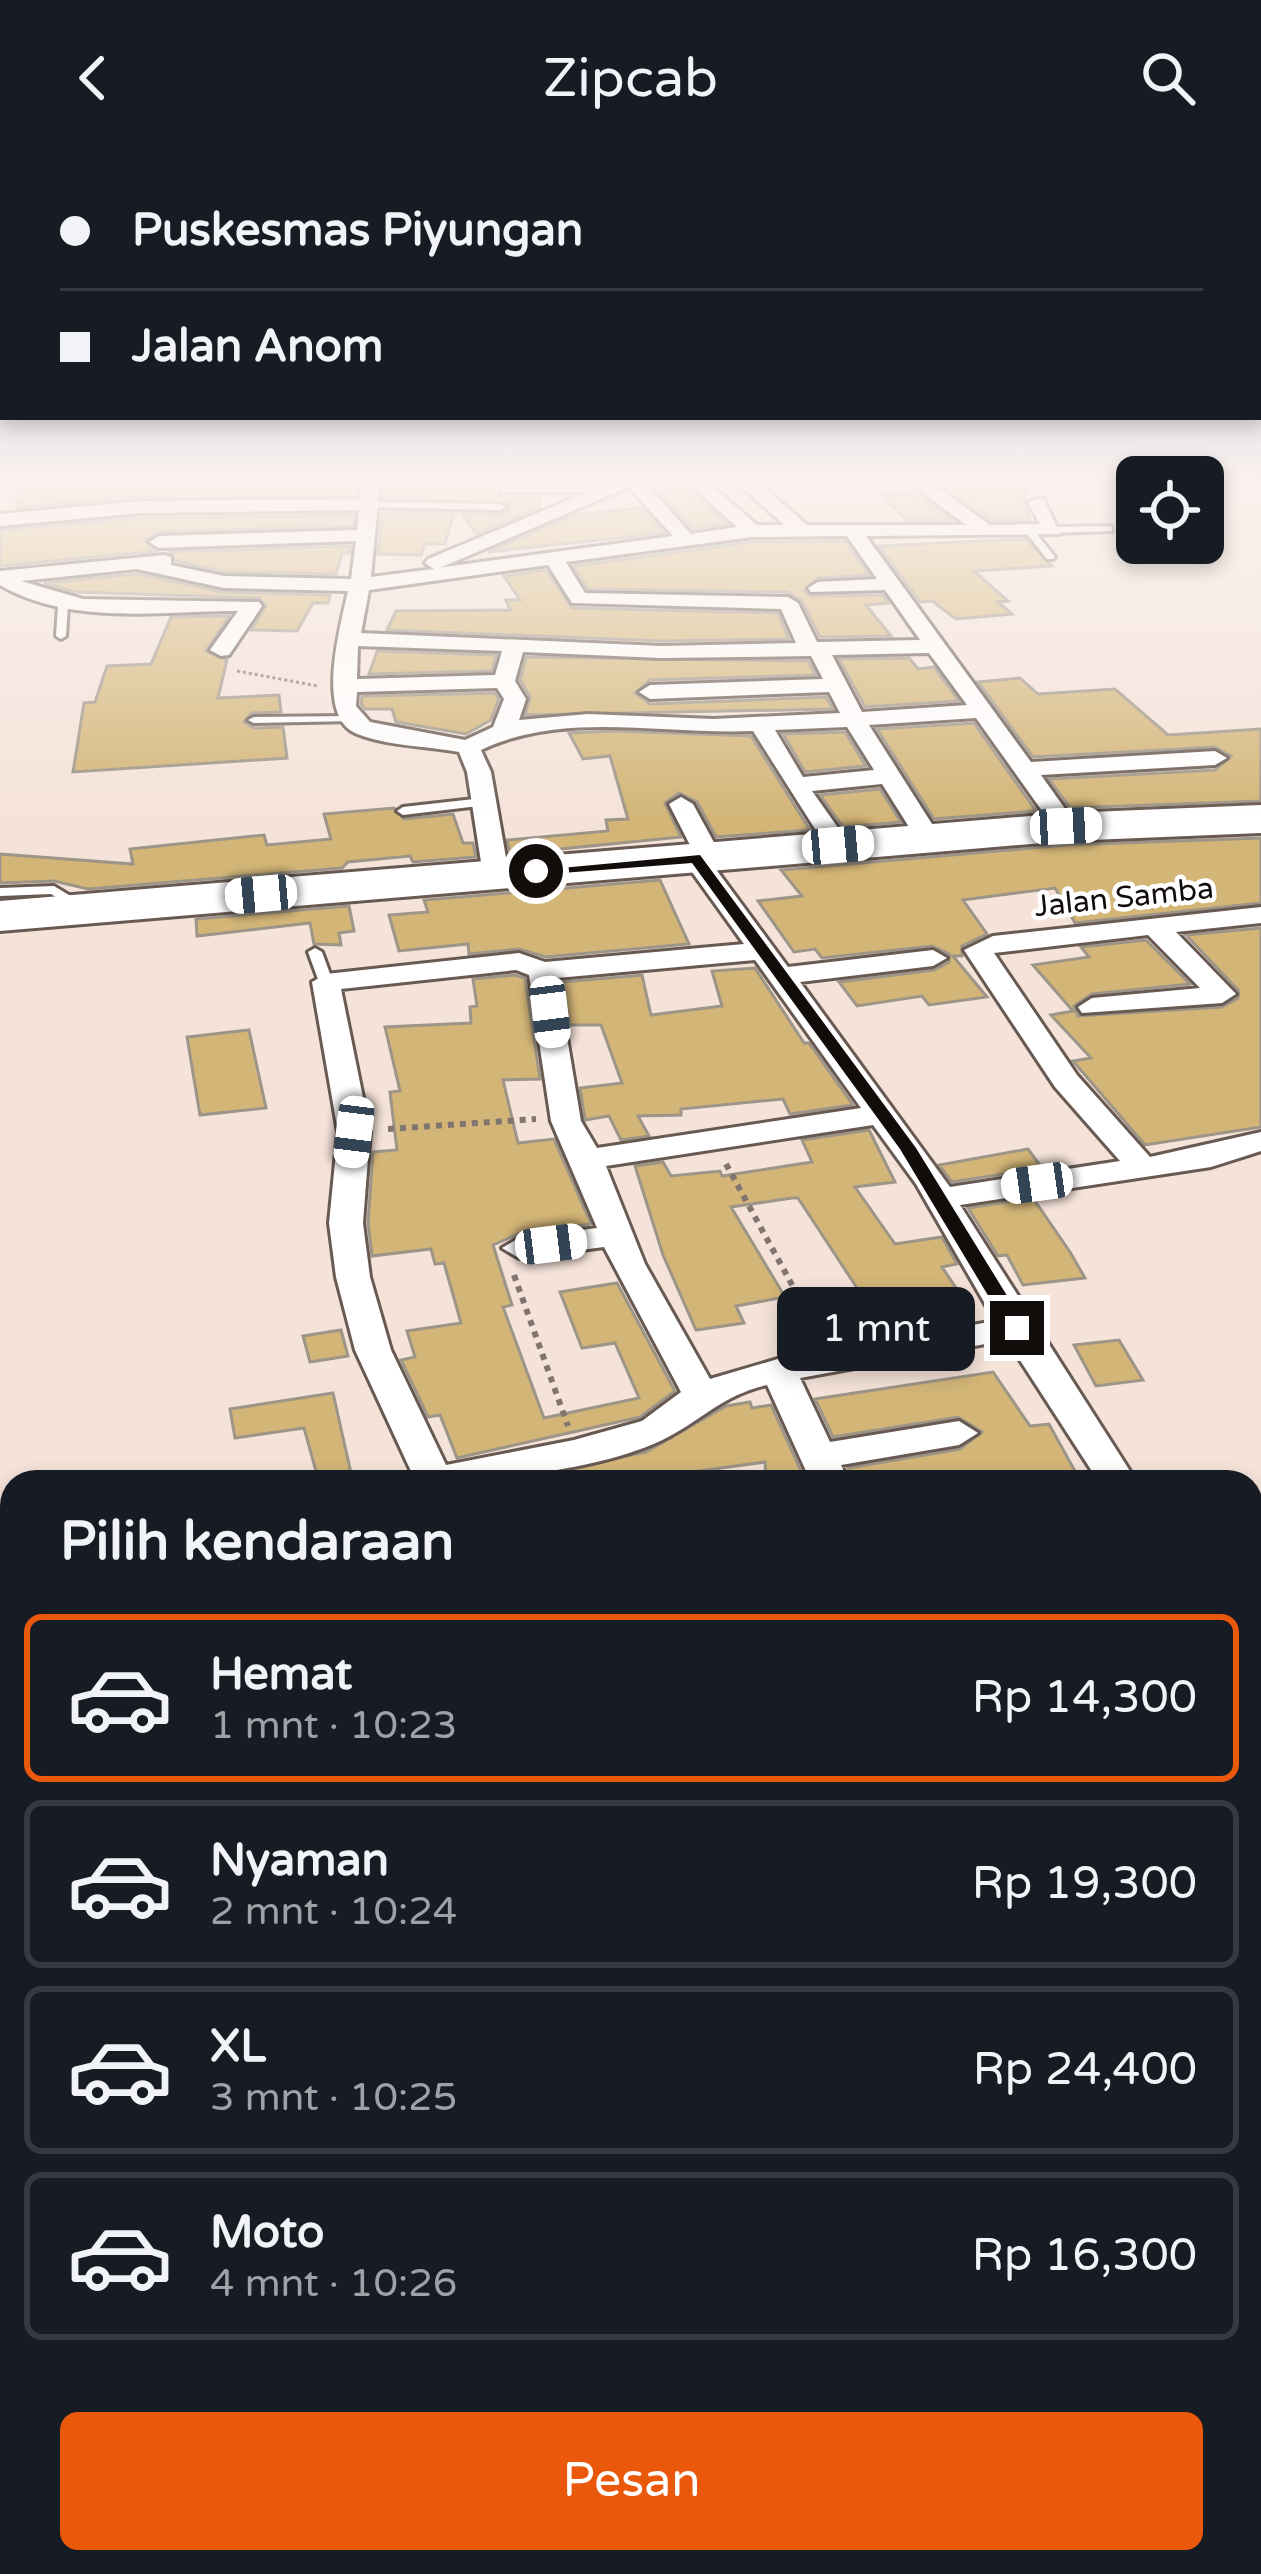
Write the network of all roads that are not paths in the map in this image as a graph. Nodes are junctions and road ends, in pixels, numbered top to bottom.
1 (23, 593) edge
2 (327, 593) edge
3 (357, 593) edge
4 (366, 593) edge
5 (576, 593) edge
6 (899, 593) edge
7 (357, 596) junction
8 (63, 606) junction
9 (252, 606) junction
10 (556, 617) dead end
11 (61, 636) dead end
12 (349, 639) junction
13 (514, 645) junction
14 (554, 646) junction
15 (940, 646) junction
16 (221, 650) dead end
17 (814, 650) junction
18 (504, 681) junction
19 (838, 685) junction
20 (346, 688) junction
21 (650, 692) dead end
22 (983, 711) junction
23 (350, 719) junction
24 (854, 719) junction
25 (254, 720) dead end
26 (762, 724) junction
27 (504, 729) junction
28 (468, 747) junction
29 (1215, 758) dead end
30 (1026, 769) junction
31 (891, 776) junction
32 (796, 784) junction
33 (484, 802) junction
34 (681, 804) dead end
35 (403, 811) dead end
36 (1250, 817) edge
37 (1066, 826) junction
38 (928, 838) junction
39 (838, 845) junction
40 (702, 858) junction
41 (496, 874) junction
42 (0, 892) edge
43 (85, 909) junction
44 (1261, 915) edge
45 (0, 916) edge
46 (1154, 927) junction
47 (933, 958) dead end
48 (773, 963) junction
49 (542, 971) junction
50 (1092, 1007) dead end
51 (884, 1114) junction
52 (1261, 1141) edge
53 (587, 1159) junction
54 (1143, 1168) junction
55 (940, 1198) junction
56 (616, 1235) junction
57 (519, 1248) road end
58 (1017, 1328) junction
59 (778, 1370) junction
60 (701, 1395) junction
61 (959, 1433) dead end
62 (826, 1469) edge
63 (430, 1470) edge
64 (489, 1470) edge
65 (1110, 1470) edge

1 - 8 street
2 - 7 street
3 - 7 street
4 - 7 street
5 - 17 street
6 - 15 street
7 - 9 street
7 - 12 street
8 - 9 street
8 - 11 lane
9 - 16 street
10 - 14 street
12 - 13 street
12 - 20 street
13 - 14 street
13 - 18 street
14 - 17 street
15 - 17 street
15 - 22 street
17 - 19 street
18 - 20 street
18 - 27 street
19 - 21 street
19 - 24 street
20 - 23 street
22 - 24 street
22 - 30 street
23 - 25 lane
23 - 28 street
24 - 26 street
24 - 31 street
26 - 27 street
26 - 32 street
27 - 28 street
28 - 33 street
29 - 30 street
30 - 37 street
31 - 32 street
31 - 38 street
32 - 39 street
33 - 35 lane
33 - 41 street
34 - 40 street
36 - 37 highway
37 - 38 highway
38 - 39 highway
39 - 40 highway
40 - 41 highway
40 - 48 street
41 - 43 highway
42 - 43 lane
43 - 45 highway
44 - 46 street, Jalan Samba
46 - 50 street
46 - 54 street, Jalan Samba
47 - 48 street
48 - 49 street
48 - 51 street
49 - 53 street
49 - 63 street
51 - 53 street
51 - 55 street
52 - 54 street
53 - 56 street
54 - 55 street
55 - 58 street
56 - 57 street
56 - 60 street
58 - 59 street
58 - 65 street
59 - 60 street
59 - 62 street
60 - 64 street
61 - 62 street

